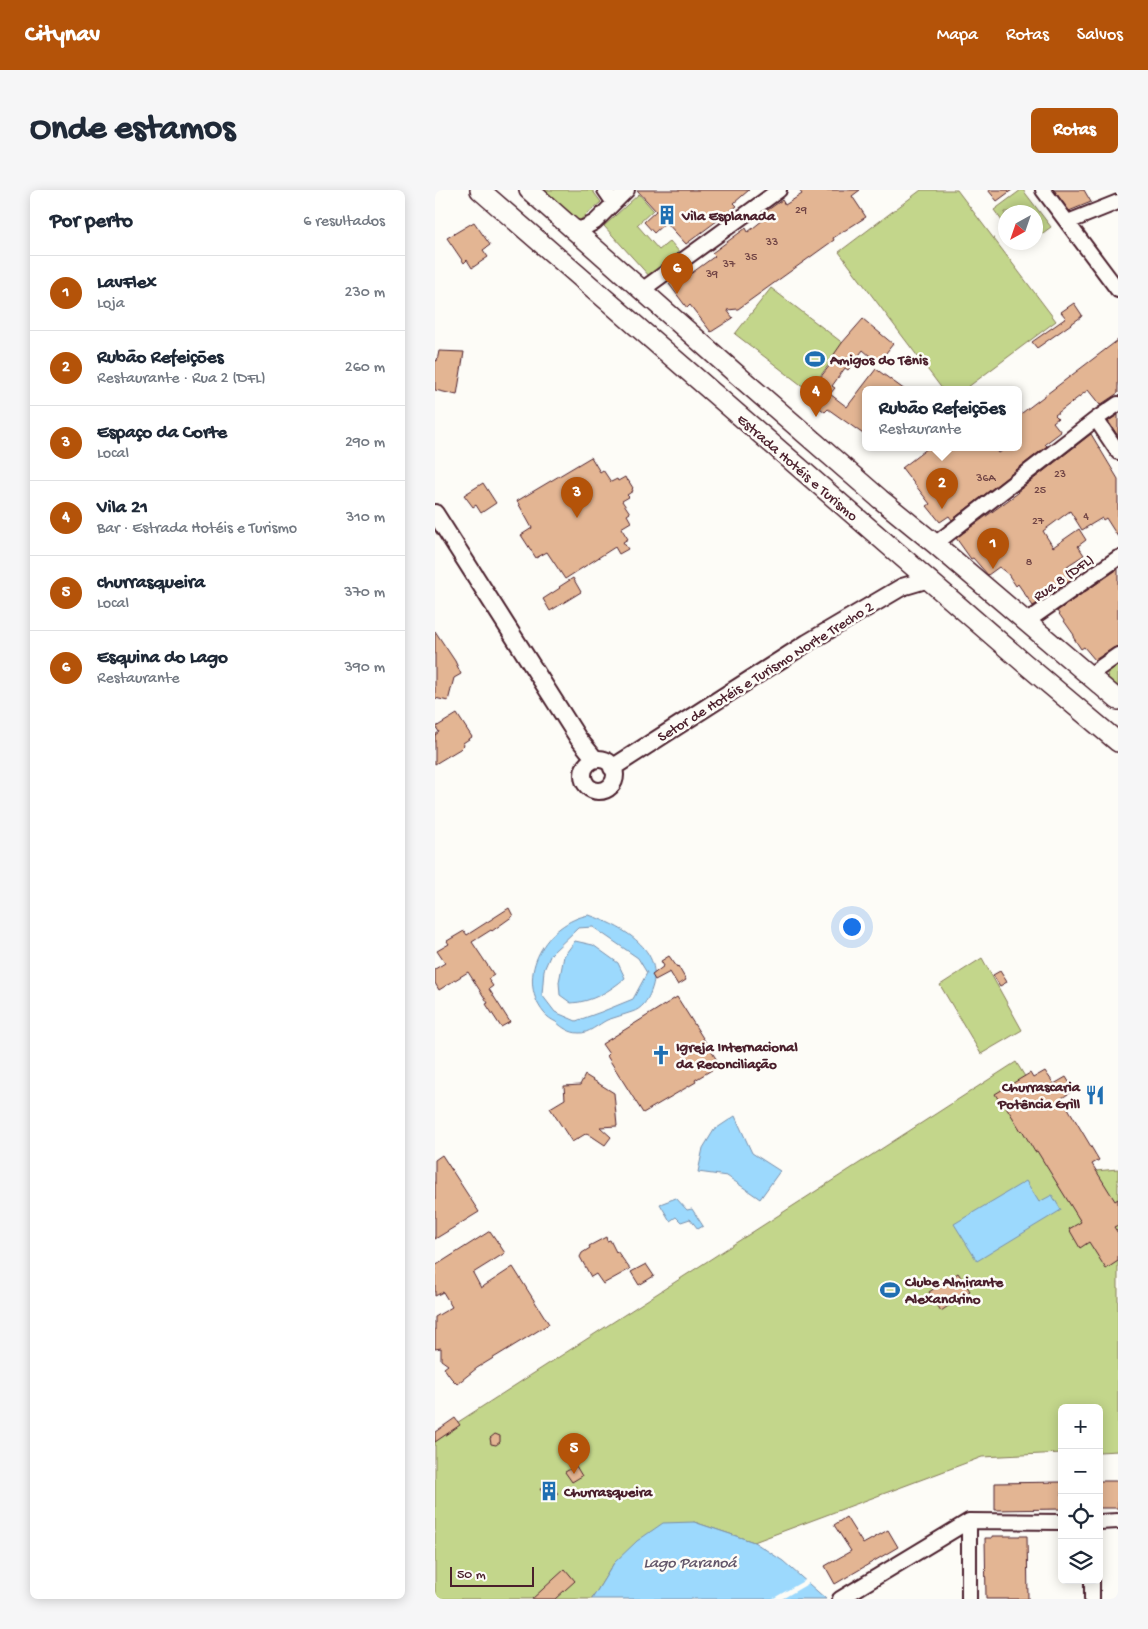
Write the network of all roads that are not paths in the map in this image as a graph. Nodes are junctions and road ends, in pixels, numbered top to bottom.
1 (479, 190) edge
2 (529, 190) edge
3 (605, 190) edge
4 (627, 190) edge
5 (779, 190) edge
6 (1043, 190) edge
7 (1118, 202) edge
8 (614, 203) junction
9 (595, 222) junction
10 (1068, 222) junction
11 (569, 227) junction
12 (594, 248) junction
13 (642, 290) junction
14 (1118, 290) edge
15 (709, 348) junction
16 (688, 371) junction
17 (734, 372) junction
18 (715, 395) junction
19 (1118, 404) edge
20 (1096, 419) junction
21 (1118, 452) edge
22 (880, 499) junction
23 (435, 513) edge
24 (861, 520) junction
25 (935, 544) junction
26 (1118, 558) edge
27 (908, 562) junction
28 (929, 579) junction
29 (902, 587) junction
30 (1026, 622) junction
31 (1118, 655) edge
32 (1088, 676) junction
33 (1118, 700) edge
34 (1118, 742) edge
35 (969, 1521) junction
36 (1118, 1521) edge
37 (1058, 1522) edge
38 (1103, 1522) edge
39 (1092, 1584) edge
40 (840, 1599) edge
41 (969, 1599) edge
42 (1092, 1599) edge

1 - 16 main road, Estrada Hotéis e Turismo
2 - 11 main road, Estrada Hotéis e Turismo
3 - 8 street
4 - 8 street
5 - 13 street
6 - 10 street
7 - 10 street
8 - 9 street
9 - 11 street
9 - 12 street
10 - 14 street
11 - 12 main road, Estrada Hotéis e Turismo
12 - 13 main road, Estrada Hotéis e Turismo
13 - 15 main road, Estrada Hotéis e Turismo
15 - 16 main road
15 - 17 main road, Estrada Hotéis e Turismo
16 - 18 main road, Estrada Hotéis e Turismo
17 - 18 main road
17 - 22 main road, Estrada Hotéis e Turismo
18 - 24 main road, Estrada Hotéis e Turismo
19 - 20 street
20 - 21 street
20 - 25 street
22 - 24 main road
22 - 25 main road, Estrada Hotéis e Turismo
23 - 29 street, Setor de Hotéis e Turismo Norte Trecho 2
24 - 27 main road, Estrada Hotéis e Turismo
25 - 30 main road, Estrada Hotéis e Turismo
26 - 30 street, Rua 8 (DFL)
27 - 28 main road, Estrada Hotéis e Turismo
27 - 29 street
28 - 29 street, Setor de Hotéis e Turismo Norte Trecho 2
28 - 34 main road, Estrada Hotéis e Turismo
30 - 32 main road, Estrada Hotéis e Turismo
31 - 32 street
32 - 33 main road, Estrada Hotéis e Turismo
35 - 37 street
35 - 40 street
35 - 41 street
36 - 38 street
39 - 42 street

